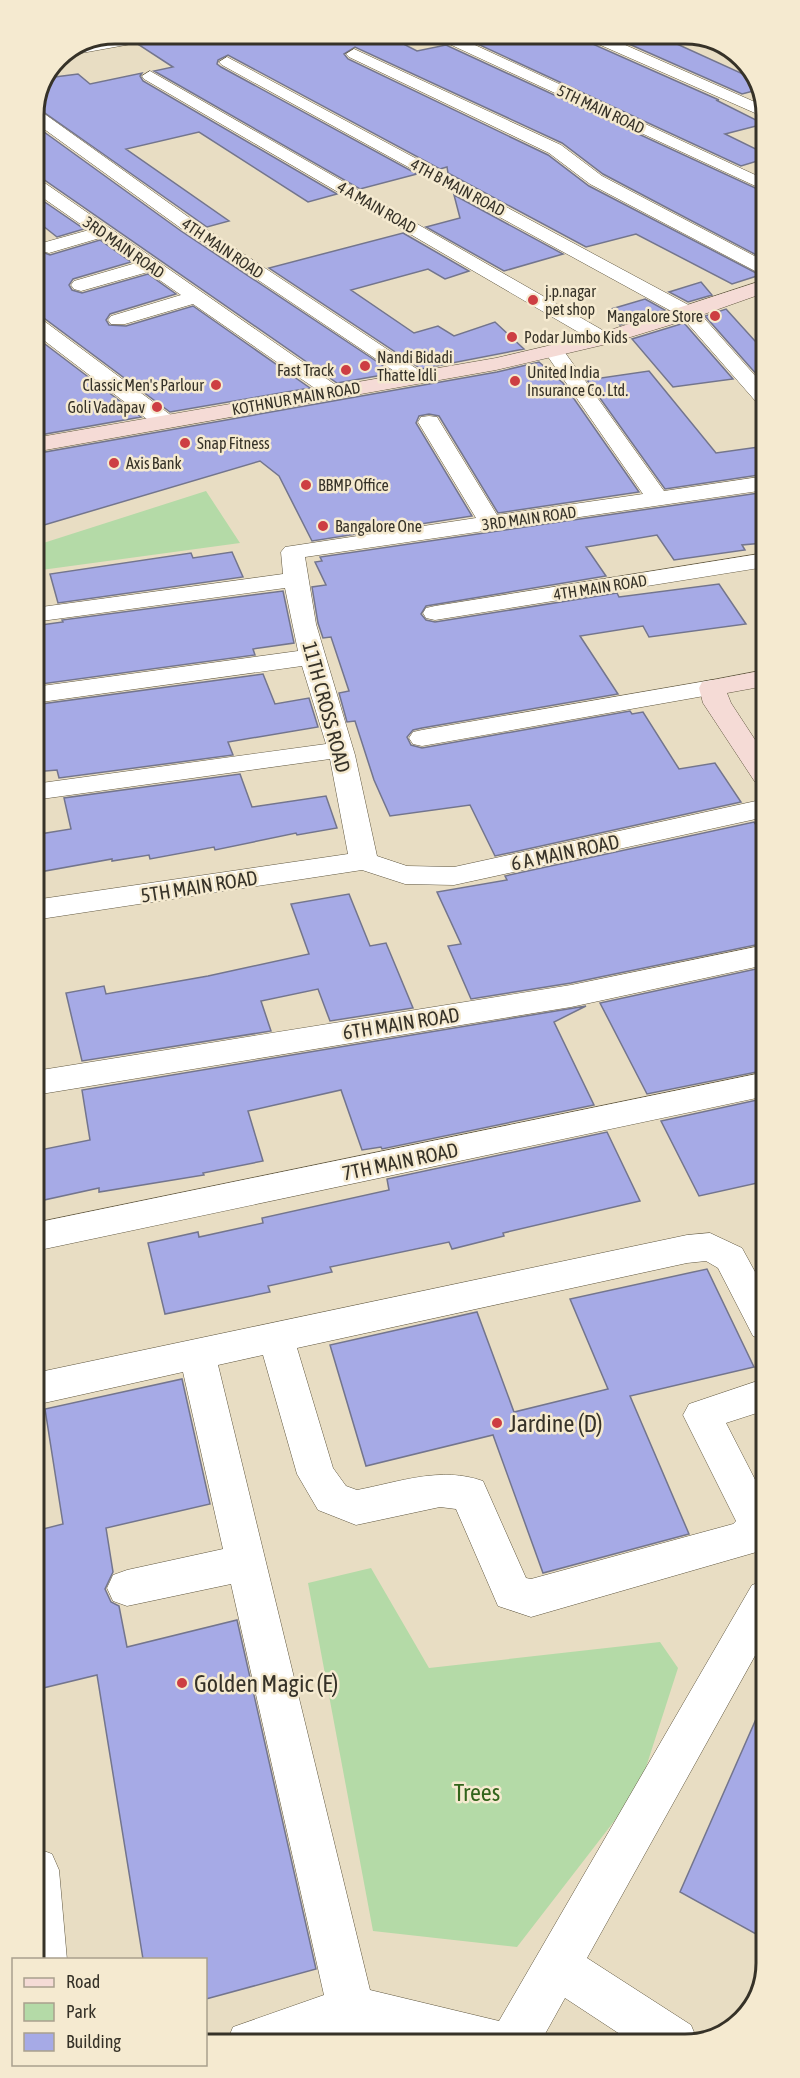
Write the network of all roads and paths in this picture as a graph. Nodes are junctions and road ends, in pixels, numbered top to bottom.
1 (460, 44) edge
2 (610, 44) edge
3 (354, 54) dead end
4 (227, 62) dead end
5 (150, 76) dead end
6 (756, 108) edge
7 (44, 121) edge
8 (756, 181) edge
9 (44, 191) edge
10 (59, 201) junction
11 (44, 205) edge
12 (103, 232) junction
13 (49, 247) dead end
14 (756, 264) edge
15 (150, 265) junction
16 (81, 285) dead end
17 (756, 289) edge
18 (195, 297) junction
19 (689, 313) junction
20 (117, 320) dead end
21 (44, 330) edge
22 (604, 339) junction
23 (554, 351) junction
24 (416, 377) junction
25 (756, 390) edge
26 (333, 392) junction
27 (164, 421) junction
28 (429, 422) dead end
29 (44, 443) edge
30 (756, 484) edge
31 (658, 499) junction
32 (490, 524) junction
33 (293, 552) joint
34 (756, 561) edge
35 (294, 580) junction
36 (435, 613) dead end
37 (44, 614) edge
38 (312, 657) junction
39 (756, 680) edge
40 (712, 688) junction
41 (44, 694) edge
42 (422, 738) dead end
43 (340, 750) junction
44 (756, 762) edge
45 (44, 791) edge
46 (756, 809) edge
47 (364, 861) junction
48 (44, 909) edge
49 (756, 957) edge
50 (43, 1081) edge
51 (756, 1086) edge
52 (43, 1235) edge
53 (756, 1307) edge
54 (276, 1336) junction
55 (197, 1353) junction
56 (43, 1387) edge
57 (756, 1397) edge
58 (756, 1520) edge
59 (756, 1526) edge
60 (247, 1562) junction
61 (128, 1588) dead end
62 (756, 1615) edge
63 (556, 1965) junction
64 (354, 2026) edge
65 (409, 2033) edge
66 (308, 2034) edge
67 (518, 2034) edge
68 (662, 2034) edge

1 - 8 street, 5TH MAIN ROAD
2 - 6 street
3 - 14 street
4 - 19 street, 4TH B MAIN ROAD
5 - 22 street, 4 A MAIN ROAD
7 - 24 street, 4TH MAIN ROAD
9 - 10 street, 3RD MAIN ROAD
10 - 11 street
10 - 12 street, 3RD MAIN ROAD
12 - 13 street
12 - 15 street, 3RD MAIN ROAD
15 - 16 street
15 - 18 street, 3RD MAIN ROAD
17 - 19 main road, KOTHNUR MAIN ROAD
18 - 20 street
18 - 26 street, 3RD MAIN ROAD
19 - 22 main road, KOTHNUR MAIN ROAD
19 - 25 street
21 - 27 street
22 - 23 main road, KOTHNUR MAIN ROAD
23 - 24 main road, KOTHNUR MAIN ROAD
23 - 31 street
24 - 26 main road, KOTHNUR MAIN ROAD
26 - 27 main road, KOTHNUR MAIN ROAD
27 - 29 main road, KOTHNUR MAIN ROAD
28 - 32 street
30 - 31 street, 3RD MAIN ROAD
31 - 32 street, 3RD MAIN ROAD
32 - 33 street, 3RD MAIN ROAD
33 - 35 street, 11TH CROSS ROAD
34 - 36 street, 4TH MAIN ROAD
35 - 37 street
35 - 38 street, 11TH CROSS ROAD
38 - 41 street
38 - 43 street, 11TH CROSS ROAD
39 - 40 main road
40 - 42 street
40 - 44 main road
43 - 45 street
43 - 47 street, 11TH CROSS ROAD
46 - 47 street, 6 A MAIN ROAD
47 - 48 street, 5TH MAIN ROAD
49 - 50 street, 6TH MAIN ROAD
51 - 52 street, 7TH MAIN ROAD
53 - 54 street
54 - 55 street
54 - 59 street
55 - 56 street
55 - 60 street
57 - 58 street
60 - 61 street
60 - 64 street
62 - 63 street
63 - 67 street
63 - 68 street
64 - 65 street
64 - 66 street

